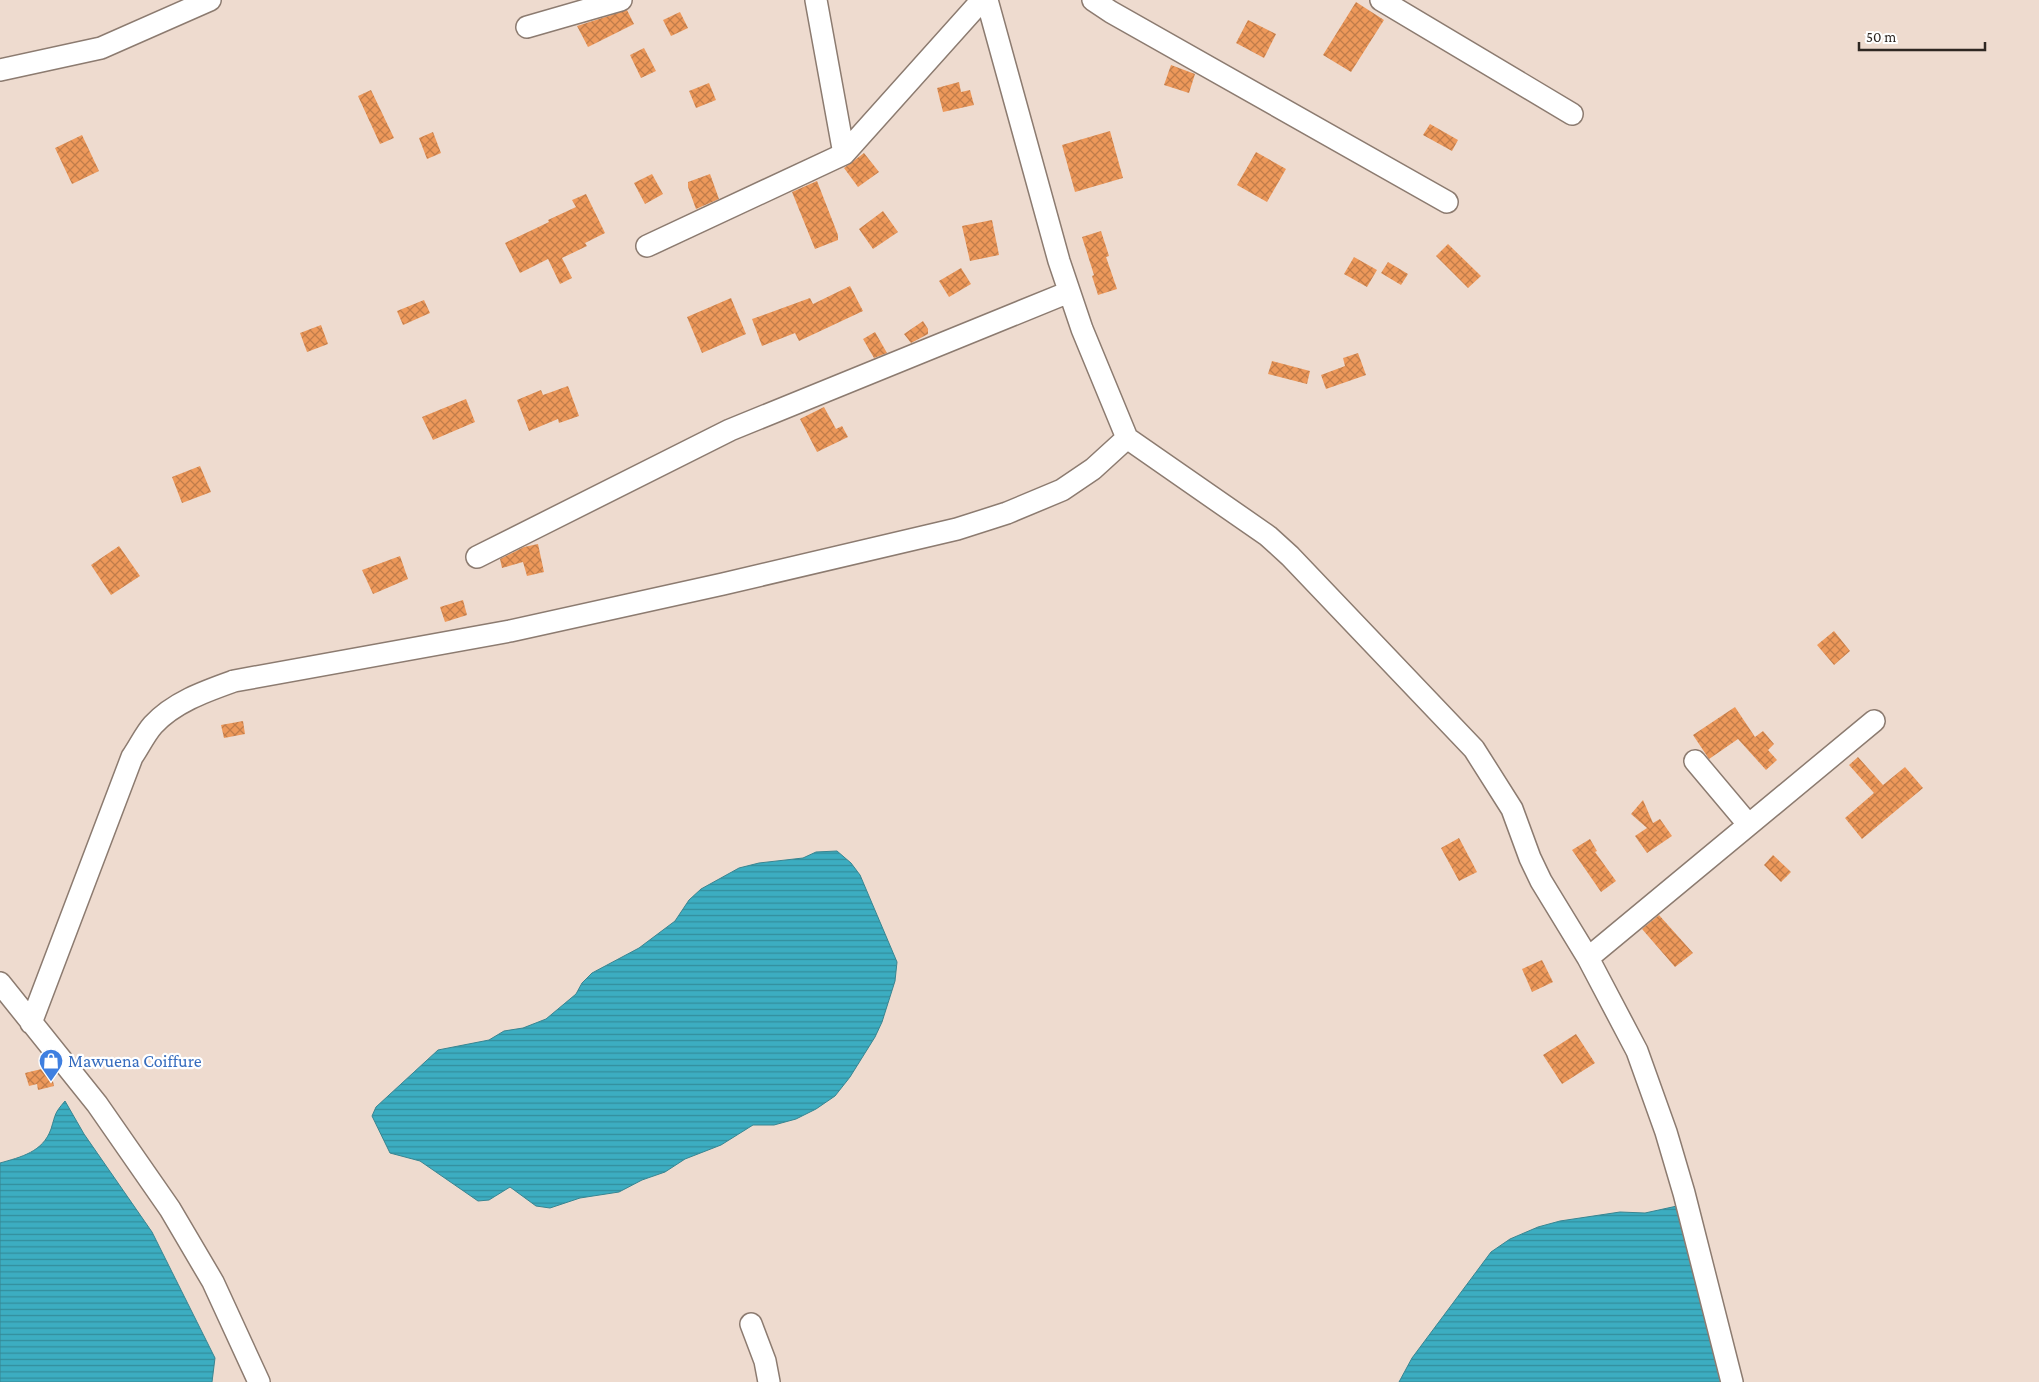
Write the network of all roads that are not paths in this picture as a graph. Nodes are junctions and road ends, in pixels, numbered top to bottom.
1 (210, 0) edge
2 (621, 0) edge
3 (816, 0) edge
4 (982, 0) edge
5 (987, 0) edge
6 (1093, 0) edge
7 (1381, 0) edge
8 (527, 27) dead end
9 (0, 70) edge
10 (1572, 114) dead end
11 (844, 154) junction
12 (1447, 202) dead end
13 (647, 246) dead end
14 (1069, 292) junction
15 (1127, 438) junction
16 (477, 557) dead end
17 (1874, 721) dead end
18 (1695, 761) dead end
19 (1748, 824) junction
20 (1588, 958) junction
21 (0, 983) edge
22 (32, 1023) junction
23 (751, 1324) dead end
24 (259, 1382) edge
25 (769, 1382) edge
26 (1732, 1382) edge

1 - 9 street
2 - 8 street
3 - 11 street
4 - 11 street
5 - 14 street
6 - 12 street
7 - 10 street
11 - 13 street
14 - 15 street
14 - 16 street
15 - 20 street
15 - 22 street
17 - 19 street
18 - 19 street
19 - 20 street
20 - 26 street
21 - 22 street
22 - 24 street
23 - 25 street

